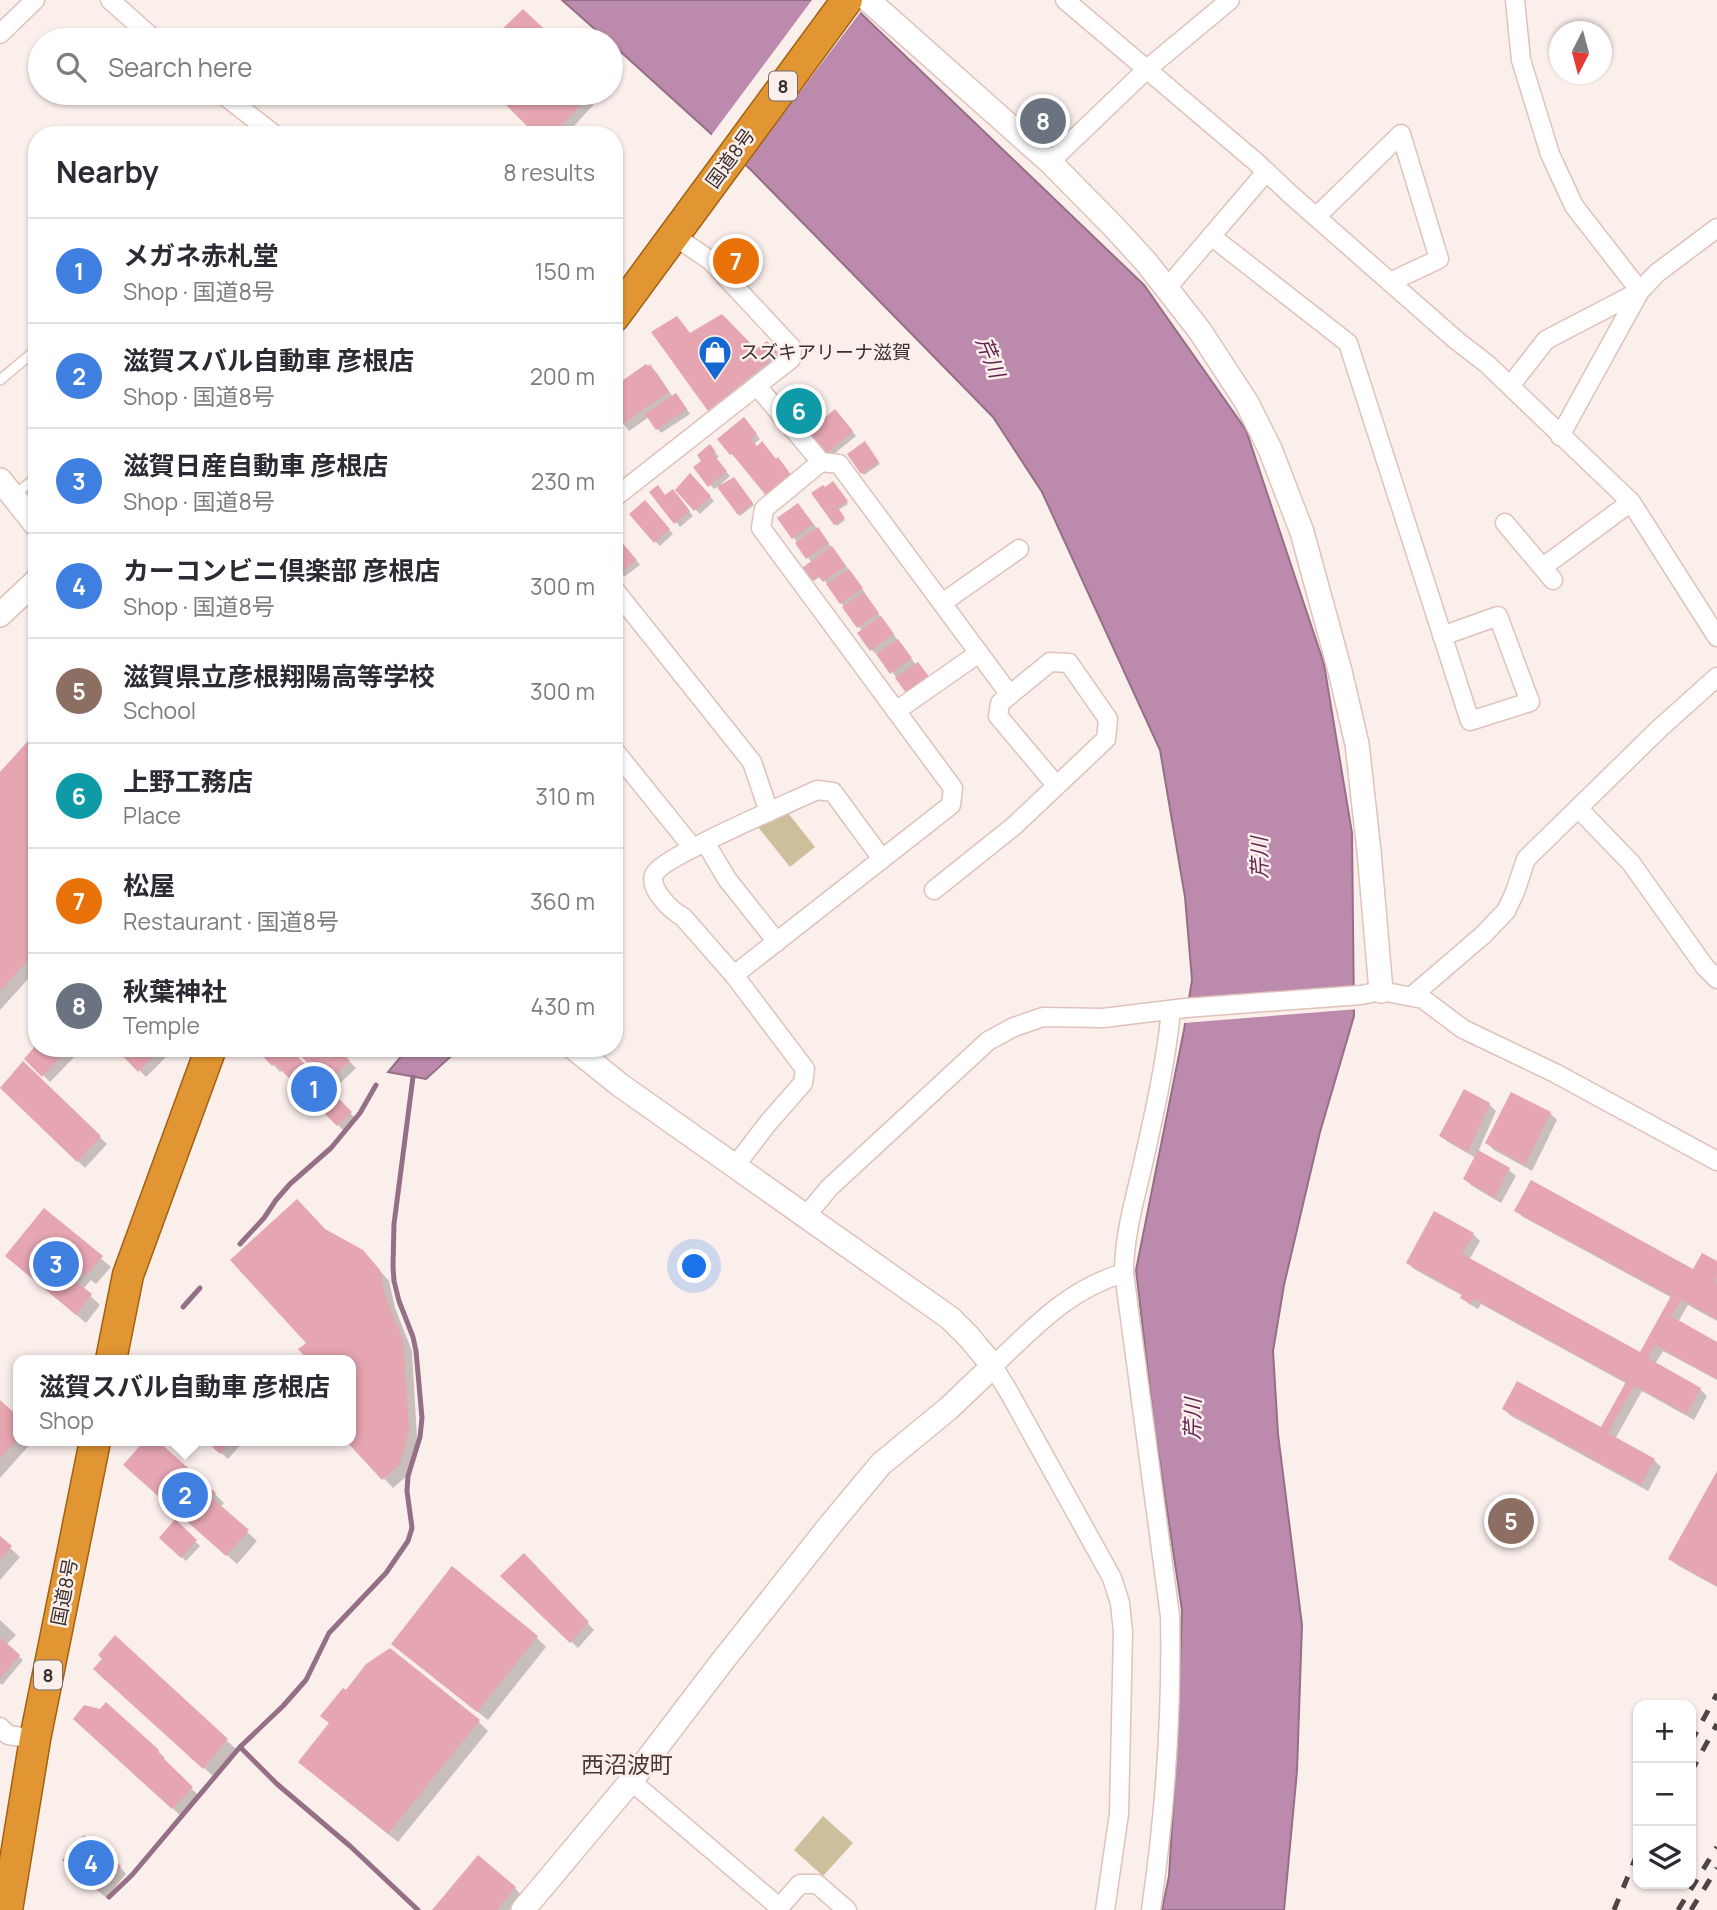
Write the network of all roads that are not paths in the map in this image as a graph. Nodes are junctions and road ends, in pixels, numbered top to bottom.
1 (35, 0) edge
2 (110, 0) edge
3 (847, 0) edge
4 (868, 0) edge
5 (1065, 0) edge
6 (1230, 0) edge
7 (1515, 0) edge
8 (141, 28) edge
9 (0, 34) edge
10 (1146, 69) junction
11 (236, 105) edge
12 (263, 126) edge
13 (1050, 162) junction
14 (1266, 172) junction
15 (1316, 216) junction
16 (1717, 228) edge
17 (673, 235) junction
18 (1211, 236) junction
19 (1390, 282) junction
20 (1167, 288) junction
21 (1640, 291) junction
22 (623, 304) edge
23 (28, 357) edge
24 (0, 380) edge
25 (757, 386) junction
26 (1510, 386) junction
27 (1560, 436) junction
28 (821, 462) junction
29 (28, 480) edge
30 (7, 488) edge
31 (623, 491) edge
32 (1631, 502) junction
33 (28, 515) edge
34 (1505, 523) dead end
35 (1019, 549) dead end
36 (28, 589) edge
37 (623, 600) edge
38 (942, 603) junction
39 (0, 615) edge
40 (1442, 636) junction
41 (1717, 637) edge
42 (979, 653) junction
43 (1717, 677) edge
44 (1010, 695) junction
45 (896, 710) junction
46 (623, 760) edge
47 (1056, 785) junction
48 (1578, 808) junction
49 (769, 812) junction
50 (699, 845) junction
51 (882, 859) junction
52 (934, 890) dead end
53 (777, 942) junction
54 (734, 975) junction
55 (1717, 978) edge
56 (1371, 993) junction
57 (1412, 996) junction
58 (1178, 1009) junction
59 (208, 1057) edge
60 (586, 1057) edge
61 (1717, 1161) edge
62 (735, 1166) junction
63 (806, 1216) junction
64 (1124, 1273) junction
65 (112, 1355) edge
66 (993, 1366) junction
67 (94, 1446) edge
68 (0, 1727) edge
69 (35, 1739) junction
70 (631, 1781) junction
71 (778, 1908) edge
72 (7, 1910) edge
73 (523, 1910) edge
74 (847, 1910) edge
75 (1105, 1910) edge
76 (1152, 1910) edge

1 - 9 street
2 - 8 street
3 - 17 highway, 国道8号 / 8
4 - 13 street
5 - 10 street
6 - 10 street
7 - 21 street
10 - 13 street
10 - 14 street
11 - 12 street
13 - 20 street
14 - 15 street
14 - 18 street
15 - 19 street
15 - 19 street
16 - 21 street
17 - 22 highway, 国道8号 / 8
17 - 25 street
18 - 20 street
18 - 40 street
19 - 26 street
20 - 56 street
21 - 26 street
21 - 27 street
23 - 24 lane
25 - 28 street
25 - 31 street
26 - 27 street
27 - 32 street
28 - 38 street
28 - 45 street
29 - 30 lane
30 - 33 street
32 - 34 street
32 - 41 street
35 - 38 street
36 - 39 street
37 - 49 street
38 - 42 street
40 - 40 street
42 - 44 street
42 - 45 street
43 - 48 street
44 - 47 street
44 - 47 street
45 - 51 street
46 - 50 street
47 - 52 street
48 - 55 street
48 - 57 street
49 - 50 street
49 - 51 street
50 - 53 street
50 - 54 street
51 - 53 street
53 - 54 street
54 - 62 street
56 - 57 street
56 - 58 street
57 - 61 street
58 - 63 street
58 - 64 street
59 - 65 highway
60 - 62 street
62 - 63 street
63 - 66 street
64 - 66 street
64 - 76 street
66 - 70 street
66 - 75 street
67 - 69 highway, 国道8号 / 8
68 - 69 street
69 - 72 highway, 国道8号 / 8
70 - 71 street
70 - 73 street
71 - 74 street

